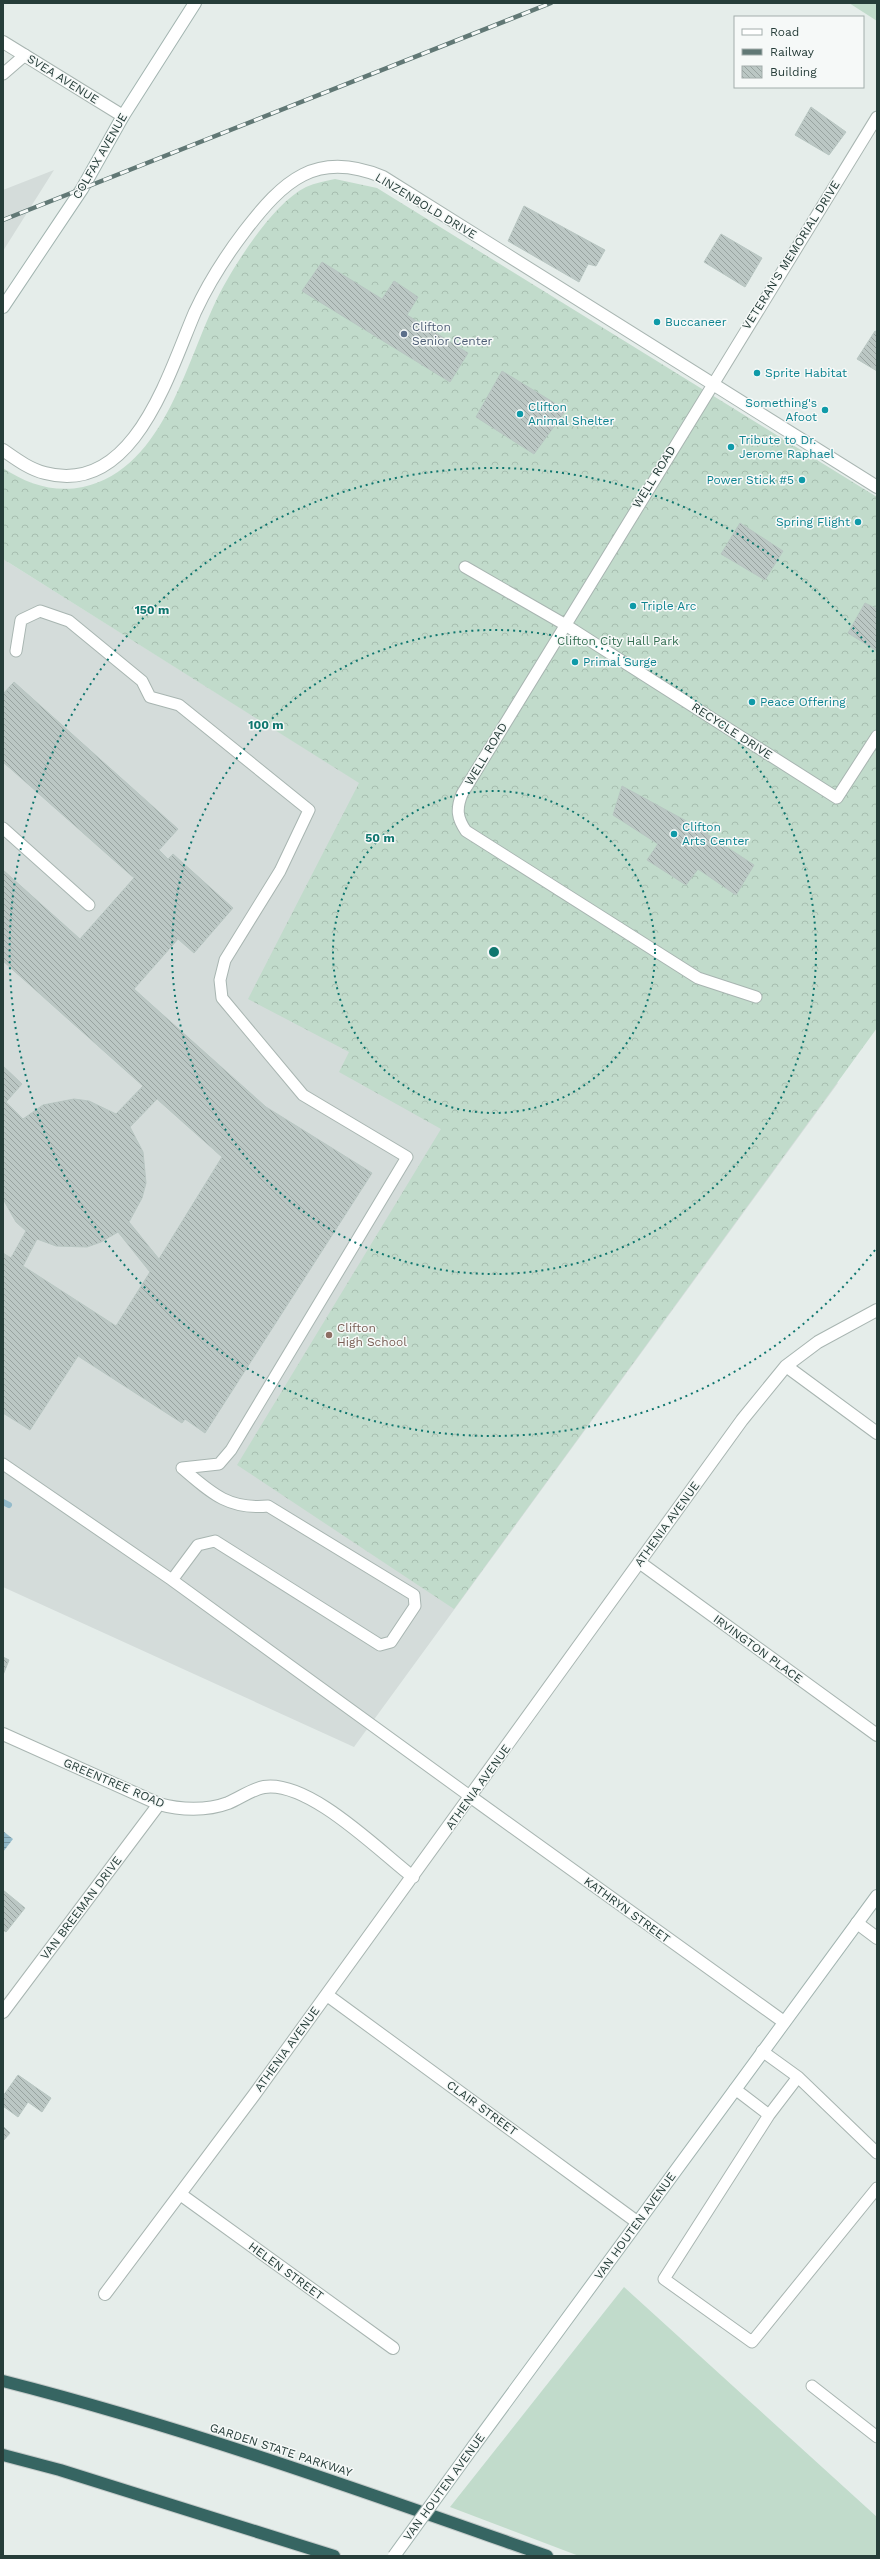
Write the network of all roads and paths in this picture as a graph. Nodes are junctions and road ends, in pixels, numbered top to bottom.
1 (195, 3) edge
2 (3, 42) edge
3 (25, 55) junction
4 (3, 74) edge
5 (123, 116) junction
6 (877, 117) edge
7 (3, 308) edge
8 (708, 389) junction
9 (3, 450) edge
10 (877, 487) edge
11 (465, 567) dead end
12 (564, 624) junction
13 (16, 651) dead end
14 (877, 736) edge
15 (3, 828) edge
16 (90, 905) dead end
17 (756, 997) dead end
18 (877, 1310) edge
19 (786, 1366) junction
20 (877, 1433) edge
21 (3, 1464) edge
22 (639, 1562) junction
23 (172, 1580) junction
24 (3, 1734) edge
25 (877, 1735) edge
26 (470, 1797) junction
27 (159, 1804) junction
28 (413, 1877) junction
29 (877, 1896) edge
30 (858, 1923) junction
31 (877, 1938) edge
32 (327, 1995) junction
33 (3, 2012) edge
34 (784, 2022) junction
35 (762, 2051) junction
36 (798, 2076) junction
37 (735, 2089) junction
38 (769, 2115) junction
39 (877, 2153) edge
40 (877, 2188) edge
41 (180, 2194) junction
42 (637, 2222) junction
43 (105, 2294) dead end
44 (393, 2348) dead end
45 (3, 2381) edge
46 (812, 2386) dead end
47 (877, 2437) edge
48 (3, 2455) edge
49 (334, 2556) edge
50 (394, 2556) edge
51 (547, 2556) edge

1 - 5 street, COLFAX AVENUE
2 - 3 street, SVEA AVENUE
3 - 4 lane
3 - 5 street, SVEA AVENUE
5 - 7 street, COLFAX AVENUE
6 - 8 lane, VETERAN'S MEMORIAL DRIVE
8 - 9 street, LINZENBOLD DRIVE
8 - 10 street, LINZENBOLD DRIVE
8 - 12 lane, WELL ROAD
11 - 12 lane
12 - 14 lane, RECYCLE DRIVE
12 - 17 lane, WELL ROAD
13 - 23 lane
15 - 16 lane
18 - 19 street, ATHENIA AVENUE
19 - 20 street
19 - 22 street, ATHENIA AVENUE
21 - 23 lane
22 - 25 street, IRVINGTON PLACE
22 - 26 street, ATHENIA AVENUE
23 - 26 lane
24 - 27 street, GREENTREE ROAD
26 - 28 street, ATHENIA AVENUE
26 - 34 street, KATHRYN STREET
27 - 28 street, GREENTREE ROAD
27 - 33 street, VAN BREEMAN DRIVE
28 - 32 street, ATHENIA AVENUE
29 - 30 street, VAN HOUTEN AVENUE
30 - 31 street
30 - 34 street, VAN HOUTEN AVENUE
32 - 41 street, ATHENIA AVENUE
32 - 42 street, CLAIR STREET
34 - 35 street, VAN HOUTEN AVENUE
35 - 36 lane
35 - 37 street, VAN HOUTEN AVENUE
36 - 38 lane
36 - 39 lane
37 - 38 lane
37 - 42 street, VAN HOUTEN AVENUE
38 - 40 lane
41 - 43 street, ATHENIA AVENUE
41 - 44 street, HELEN STREET
42 - 50 street, VAN HOUTEN AVENUE, bridge
45 - 51 highway, GARDEN STATE PARKWAY
46 - 47 lane
48 - 49 highway

